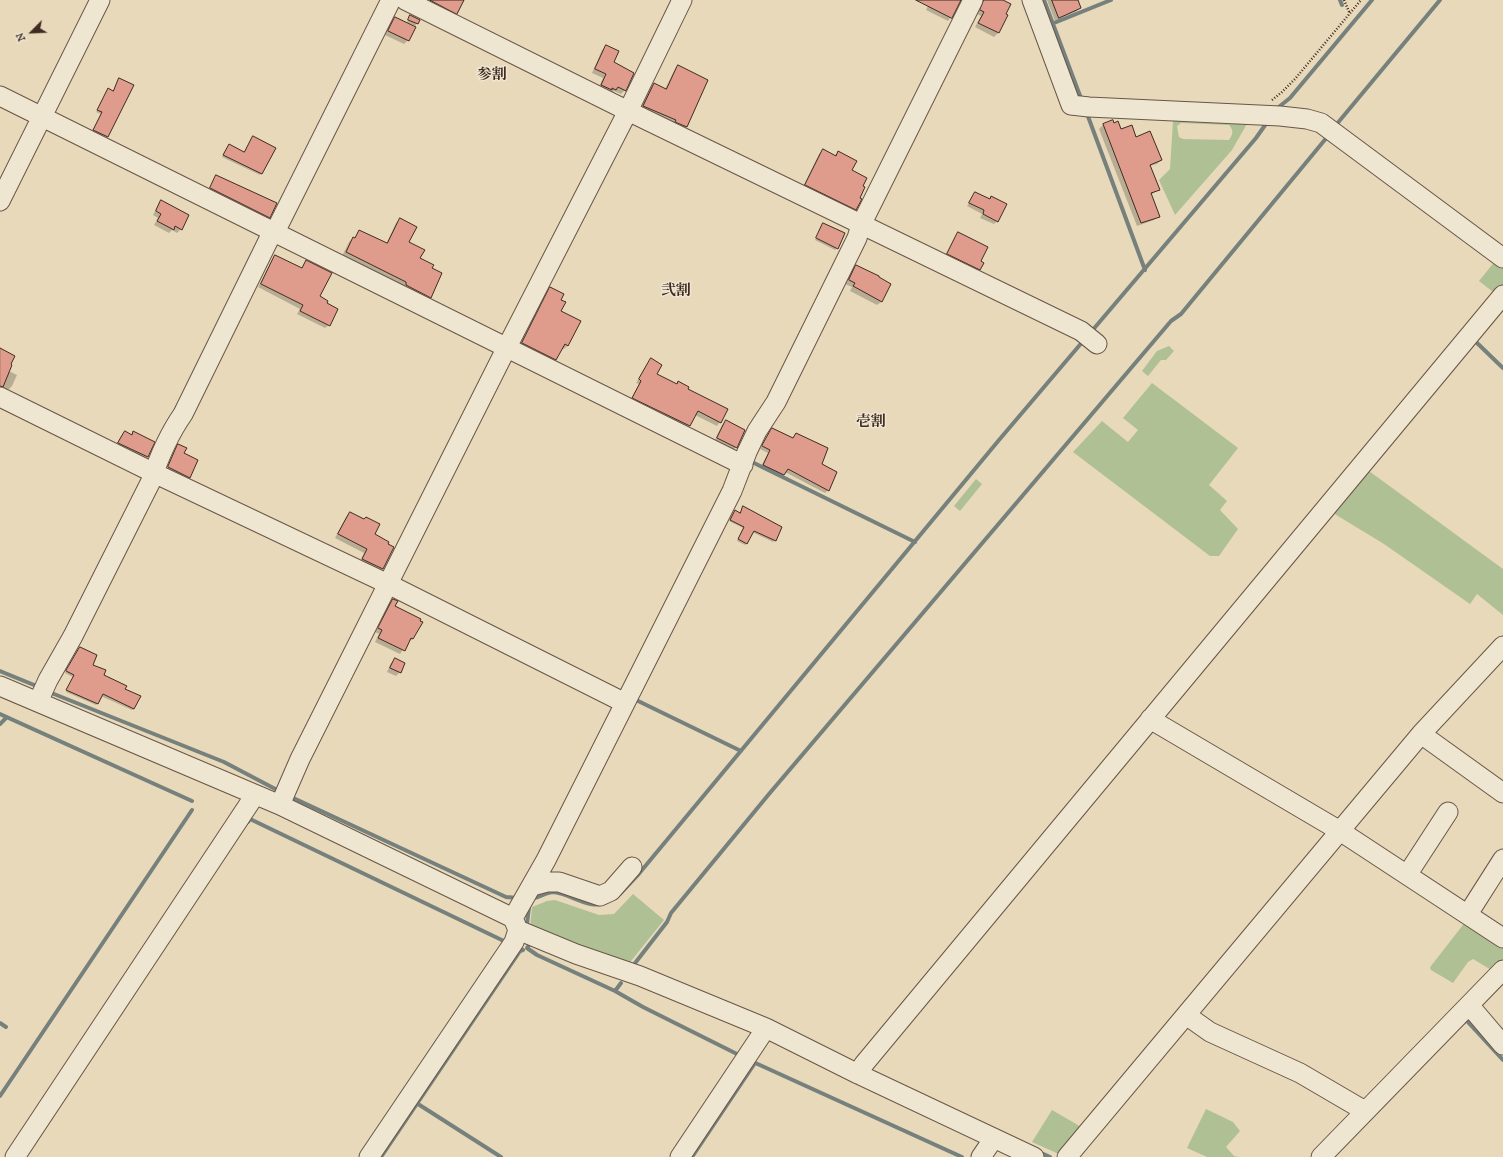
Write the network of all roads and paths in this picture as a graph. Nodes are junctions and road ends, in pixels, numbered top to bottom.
1 (100, 0) edge
2 (391, 0) edge
3 (405, 0) edge
4 (682, 0) edge
5 (973, 0) edge
6 (1032, 0) edge
7 (1344, 0) edge
8 (1361, 0) edge
9 (1350, 14) junction
10 (0, 96) edge
11 (630, 107) junction
12 (39, 115) junction
13 (1268, 115) junction
14 (0, 201) edge
15 (861, 225) junction
16 (275, 232) junction
17 (1503, 258) edge
18 (1503, 295) edge
19 (1091, 339) dead end
20 (507, 347) junction
21 (0, 397) edge
22 (738, 462) junction
23 (155, 468) junction
24 (388, 584) junction
25 (1503, 646) edge
26 (0, 686) edge
27 (42, 694) junction
28 (621, 701) junction
29 (1154, 722) junction
30 (1426, 737) junction
31 (1503, 793) edge
32 (255, 795) junction
33 (283, 797) junction
34 (1448, 812) dead end
35 (1344, 831) junction
36 (1503, 860) edge
37 (632, 867) dead end
38 (1407, 875) junction
39 (1468, 914) junction
40 (519, 917) junction
41 (1503, 938) edge
42 (1503, 970) edge
43 (1469, 1005) junction
44 (1186, 1015) junction
45 (766, 1028) junction
46 (1503, 1045) edge
47 (861, 1070) junction
48 (1366, 1111) junction
49 (994, 1138) junction
50 (15, 1157) edge
51 (369, 1157) edge
52 (680, 1157) edge
53 (981, 1157) edge
54 (1034, 1157) edge
55 (1067, 1157) edge
56 (1321, 1157) edge

1 - 12 street
2 - 16 street
3 - 11 street
4 - 11 street
5 - 15 street
6 - 13 street
7 - 9 path
8 - 9 path
9 - 13 path
10 - 12 street
11 - 15 street
11 - 20 street
12 - 14 street
12 - 16 street
13 - 17 street
15 - 19 street
15 - 22 street
16 - 20 street
16 - 23 street
18 - 29 street
20 - 22 street
20 - 24 street
21 - 23 street
22 - 28 street
23 - 24 street
23 - 27 street
24 - 28 street
24 - 33 street
25 - 30 street
26 - 27 street
27 - 32 street
28 - 40 street
29 - 35 street
29 - 47 street
30 - 31 street
30 - 35 street
32 - 33 street
32 - 50 street
33 - 40 street
34 - 38 street
35 - 38 street
35 - 44 street
36 - 39 street
37 - 40 street
38 - 39 street
39 - 41 street
40 - 45 street
40 - 51 street
42 - 43 street
43 - 46 street
43 - 48 street
44 - 48 street
44 - 55 street
45 - 47 street
45 - 52 street
47 - 49 street
48 - 56 street
49 - 53 street
49 - 54 street

